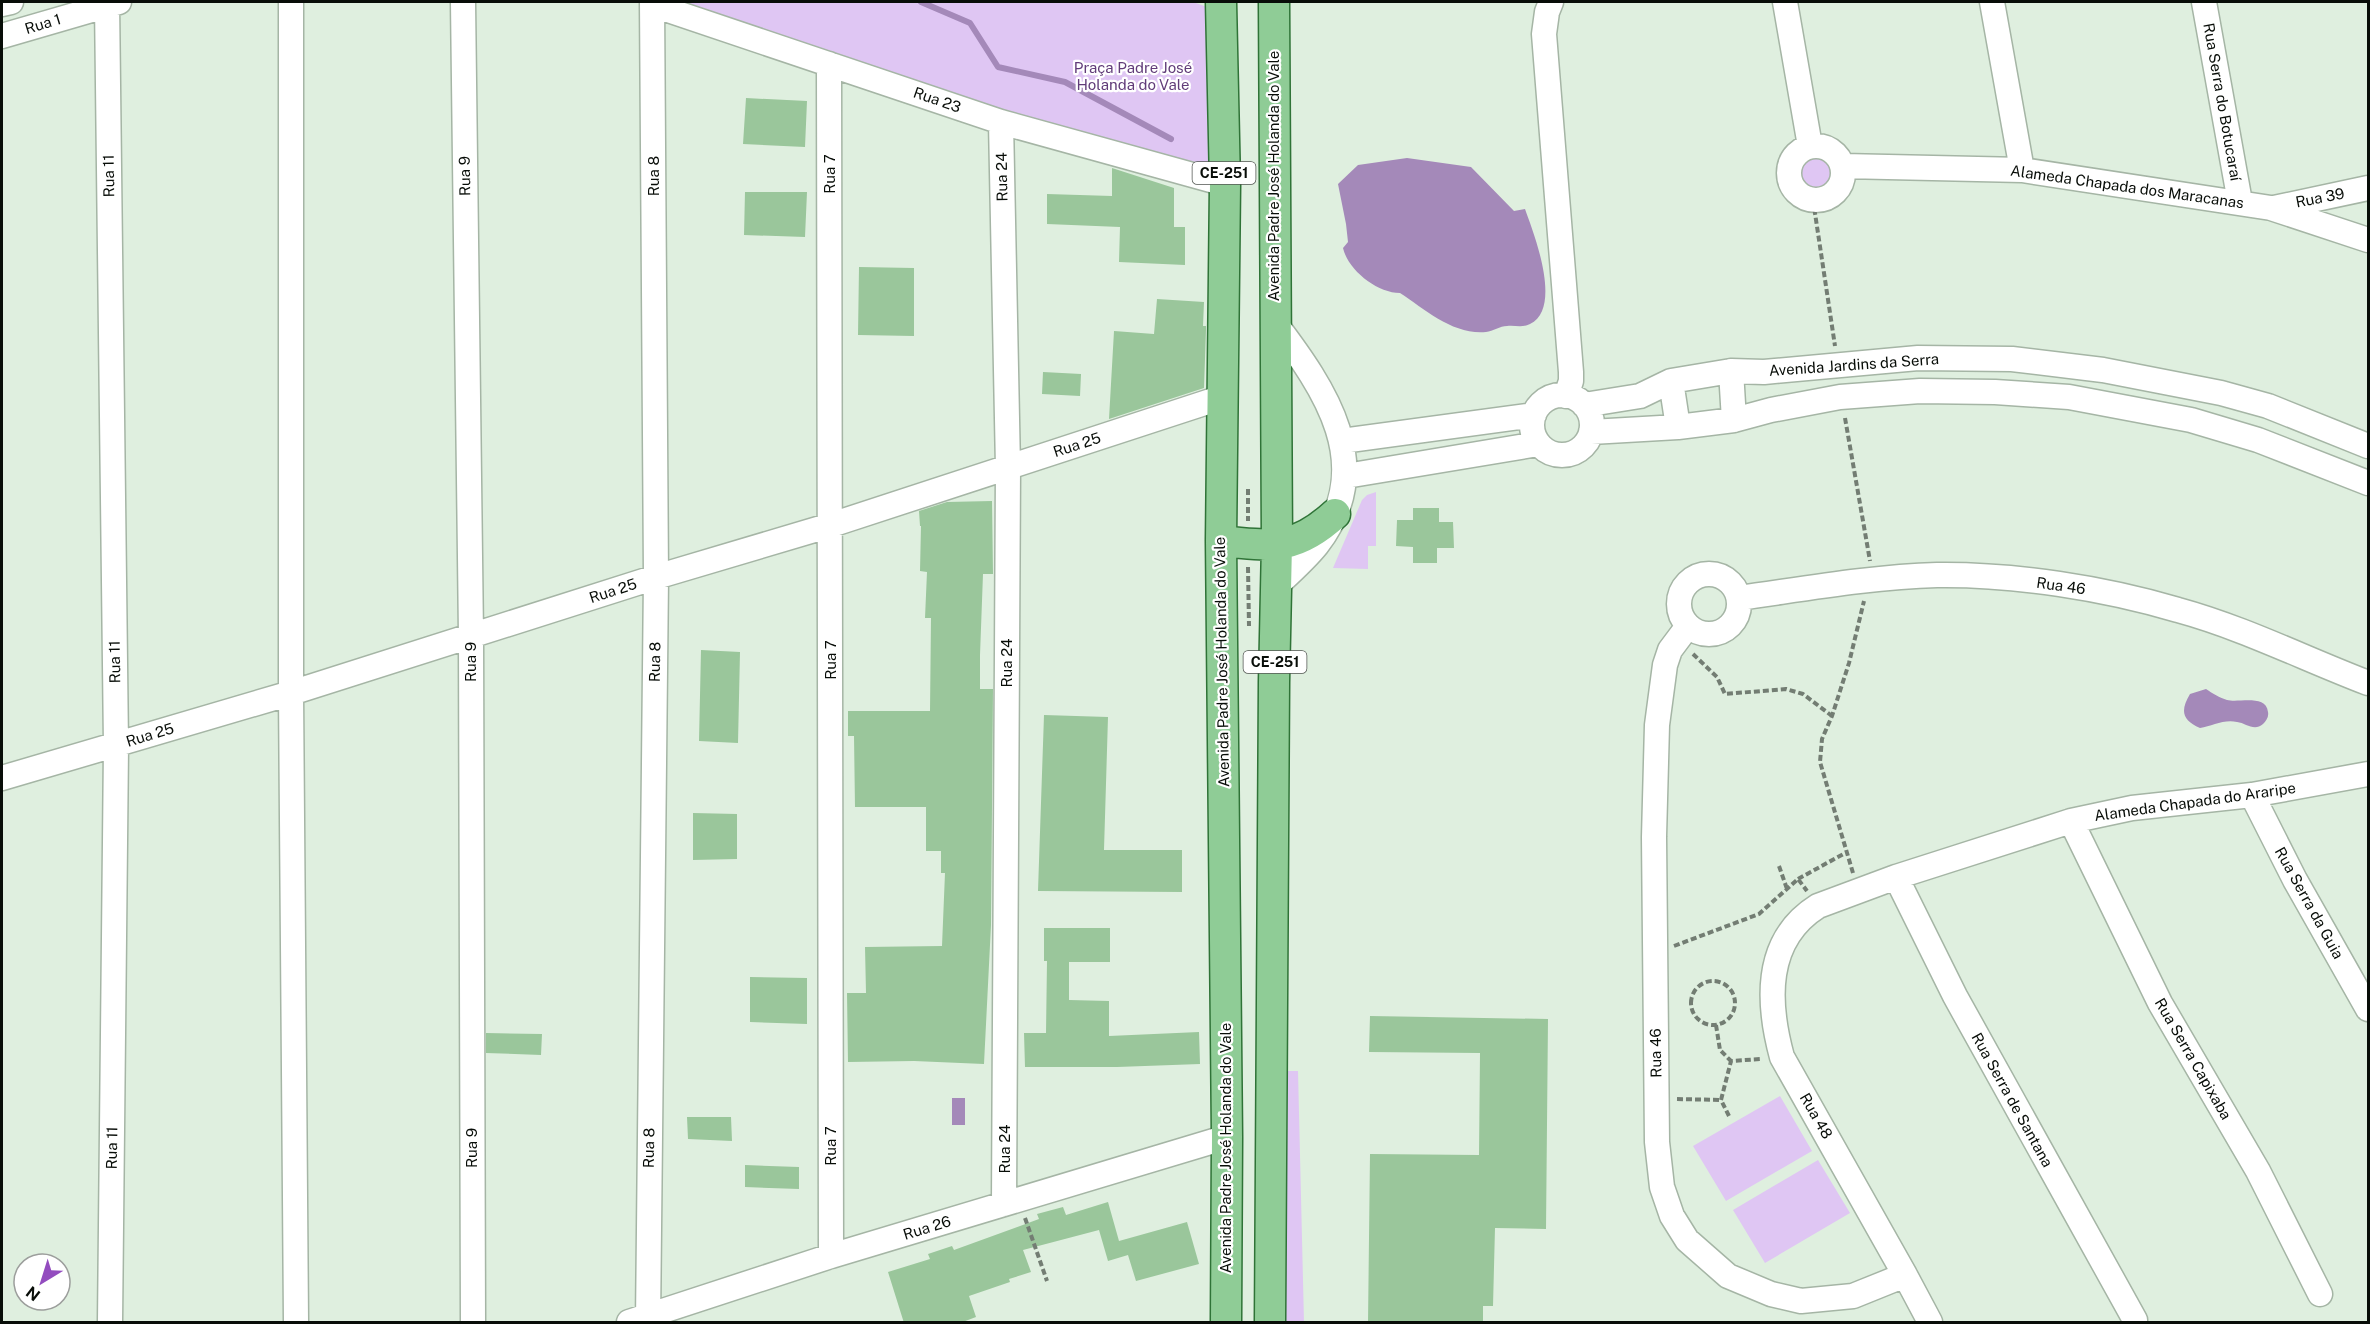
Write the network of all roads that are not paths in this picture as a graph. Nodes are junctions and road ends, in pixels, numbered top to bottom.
1 (11, 2) edge
2 (111, 2) edge
3 (291, 2) edge
4 (463, 2) edge
5 (1219, 2) edge
6 (1274, 2) edge
7 (1551, 2) edge
8 (1785, 2) edge
9 (1992, 2) edge
10 (2204, 2) edge
11 (653, 3) edge
12 (2, 4) edge
13 (2, 36) edge
14 (829, 64) junction
15 (1001, 122) junction
16 (1810, 146) junction
17 (1843, 166) junction
18 (2022, 170) junction
19 (1225, 184) junction
20 (2368, 189) edge
21 (2240, 202) junction
22 (2271, 208) junction
23 (2368, 240) edge
24 (1275, 323) junction
25 (1731, 371) junction
26 (1671, 381) junction
27 (1223, 397) junction
28 (1575, 401) junction
29 (2268, 406) junction
30 (1533, 415) junction
31 (1734, 420) junction
32 (1678, 427) junction
33 (1591, 432) junction
34 (2258, 440) junction
35 (1342, 441) junction
36 (1538, 444) junction
37 (2368, 446) edge
38 (1008, 468) junction
39 (1346, 476) junction
40 (2368, 483) edge
41 (1335, 514) junction
42 (831, 525) junction
43 (1221, 541) junction
44 (1276, 544) junction
45 (656, 577) junction
46 (1275, 587) junction
47 (1739, 598) junction
48 (1683, 632) junction
49 (471, 636) junction
50 (2368, 683) edge
51 (291, 693) junction
52 (116, 746) junction
53 (2368, 774) edge
54 (2, 778) edge
55 (2252, 795) junction
56 (2071, 821) junction
57 (1896, 877) junction
58 (1818, 906) joint
59 (2368, 1009) edge
60 (1227, 1137) junction
61 (1012, 1202) junction
62 (831, 1256) junction
63 (1905, 1275) junction
64 (2320, 1294) dead end
65 (2134, 1320) dead end
66 (641, 1321) edge
67 (110, 1323) edge
68 (296, 1323) edge
69 (473, 1323) edge
70 (1226, 1323) edge
71 (1270, 1323) edge
72 (1930, 1323) edge

1 - 12 street
2 - 13 street, Rua 1
2 - 52 street, Rua 11
3 - 51 street
4 - 49 street, Rua 9
5 - 19 main road, Avenida Padre José Holanda do Vale / CE-251
6 - 24 main road, Avenida Padre José Holanda do Vale / CE-251
7 - 28 street
8 - 16 street
9 - 18 street
10 - 21 street, Rua Serra do Botucaraí
11 - 14 street, Rua 23
11 - 45 street, Rua 8
14 - 15 street, Rua 23
14 - 42 street, Rua 7
15 - 19 street, Rua 23
15 - 38 street, Rua 24
16 - 17 street
16 - 17 street
17 - 18 street, Alameda Chapada dos Maracanas
18 - 21 street, Alameda Chapada dos Maracanas
19 - 27 main road, Avenida Padre José Holanda do Vale / CE-251
20 - 22 street, Rua 39
21 - 22 street, Alameda Chapada dos Maracanas
22 - 23 street, Alameda Chapada dos Maracanas
24 - 35 street
24 - 44 main road, Avenida Padre José Holanda do Vale / CE-251
25 - 26 street, Avenida Jardins da Serra
25 - 29 street, Avenida Jardins da Serra
25 - 31 street
26 - 28 street, Avenida Jardins da Serra
26 - 32 street
27 - 38 street, Rua 25
27 - 43 main road, Avenida Padre José Holanda do Vale / CE-251
28 - 30 street
28 - 33 street
29 - 34 street
29 - 37 street, Avenida Jardins da Serra
30 - 35 street
30 - 36 street
31 - 32 street, Avenida Jardins da Serra
31 - 34 street, Avenida Jardins da Serra
32 - 33 street, Avenida Jardins da Serra
33 - 36 street
34 - 40 street, Avenida Jardins da Serra
35 - 39 street
36 - 39 street
38 - 42 street, Rua 25
38 - 61 street, Rua 24
39 - 41 street
41 - 44 main road
41 - 46 street
42 - 45 street, Rua 25
42 - 62 street, Rua 7
43 - 44 main road
43 - 60 main road, Avenida Padre José Holanda do Vale / CE-251
44 - 46 main road, Avenida Padre José Holanda do Vale / CE-251
45 - 49 street, Rua 25
45 - 66 street, Rua 8
46 - 71 main road, Avenida Padre José Holanda do Vale / CE-251
47 - 48 street
47 - 48 street
47 - 50 street, Rua 46
48 - 63 street, Rua 46
49 - 51 street, Rua 25
49 - 69 street, Rua 9
51 - 52 street, Rua 25
51 - 68 street
52 - 54 street, Rua 25
52 - 67 street, Rua 11
53 - 55 street, Alameda Chapada do Araripe
55 - 56 street, Alameda Chapada do Araripe
55 - 59 street, Rua Serra da Guia
56 - 57 street, Alameda Chapada do Araripe
56 - 64 street, Rua Serra Capixaba
57 - 58 street, Alameda Chapada do Araripe
57 - 65 street, Rua Serra de Santana
58 - 63 street, Rua 48
60 - 61 street, Rua 26
60 - 70 main road, Avenida Padre José Holanda do Vale / CE-251
61 - 62 street, Rua 26
62 - 66 street, Rua 26
63 - 72 street, Rua 48

